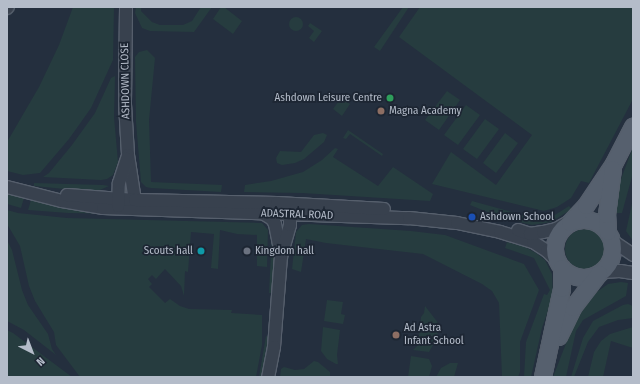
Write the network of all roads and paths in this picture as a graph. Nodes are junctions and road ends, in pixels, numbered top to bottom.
1 (126, 7) edge
2 (633, 126) edge
3 (128, 154) junction
4 (614, 164) junction
5 (7, 187) edge
6 (118, 204) junction
7 (136, 204) junction
8 (290, 213) junction
9 (264, 214) junction
10 (567, 226) junction
11 (276, 231) junction
12 (530, 234) junction
13 (609, 236) junction
14 (633, 255) edge
15 (281, 256) junction
16 (560, 265) junction
17 (600, 273) junction
18 (633, 273) edge
19 (545, 369) edge
20 (268, 377) edge

1 - 3 street, ASHDOWN CLOSE
2 - 4 main road
3 - 6 street
3 - 7 street
4 - 10 main road
4 - 13 main road
5 - 6 street, ADASTRAL ROAD
6 - 7 street, ADASTRAL ROAD
7 - 8 street, ADASTRAL ROAD
7 - 9 street, ADASTRAL ROAD
8 - 9 street, ADASTRAL ROAD
8 - 11 street
8 - 12 street
8 - 15 street
8 - 16 street, ADASTRAL ROAD
9 - 11 street
10 - 12 street
10 - 12 street
10 - 13 main road
10 - 16 main road
11 - 15 street
13 - 14 street
13 - 17 main road
15 - 20 street
16 - 17 main road
16 - 19 main road
17 - 18 street
17 - 19 main road

